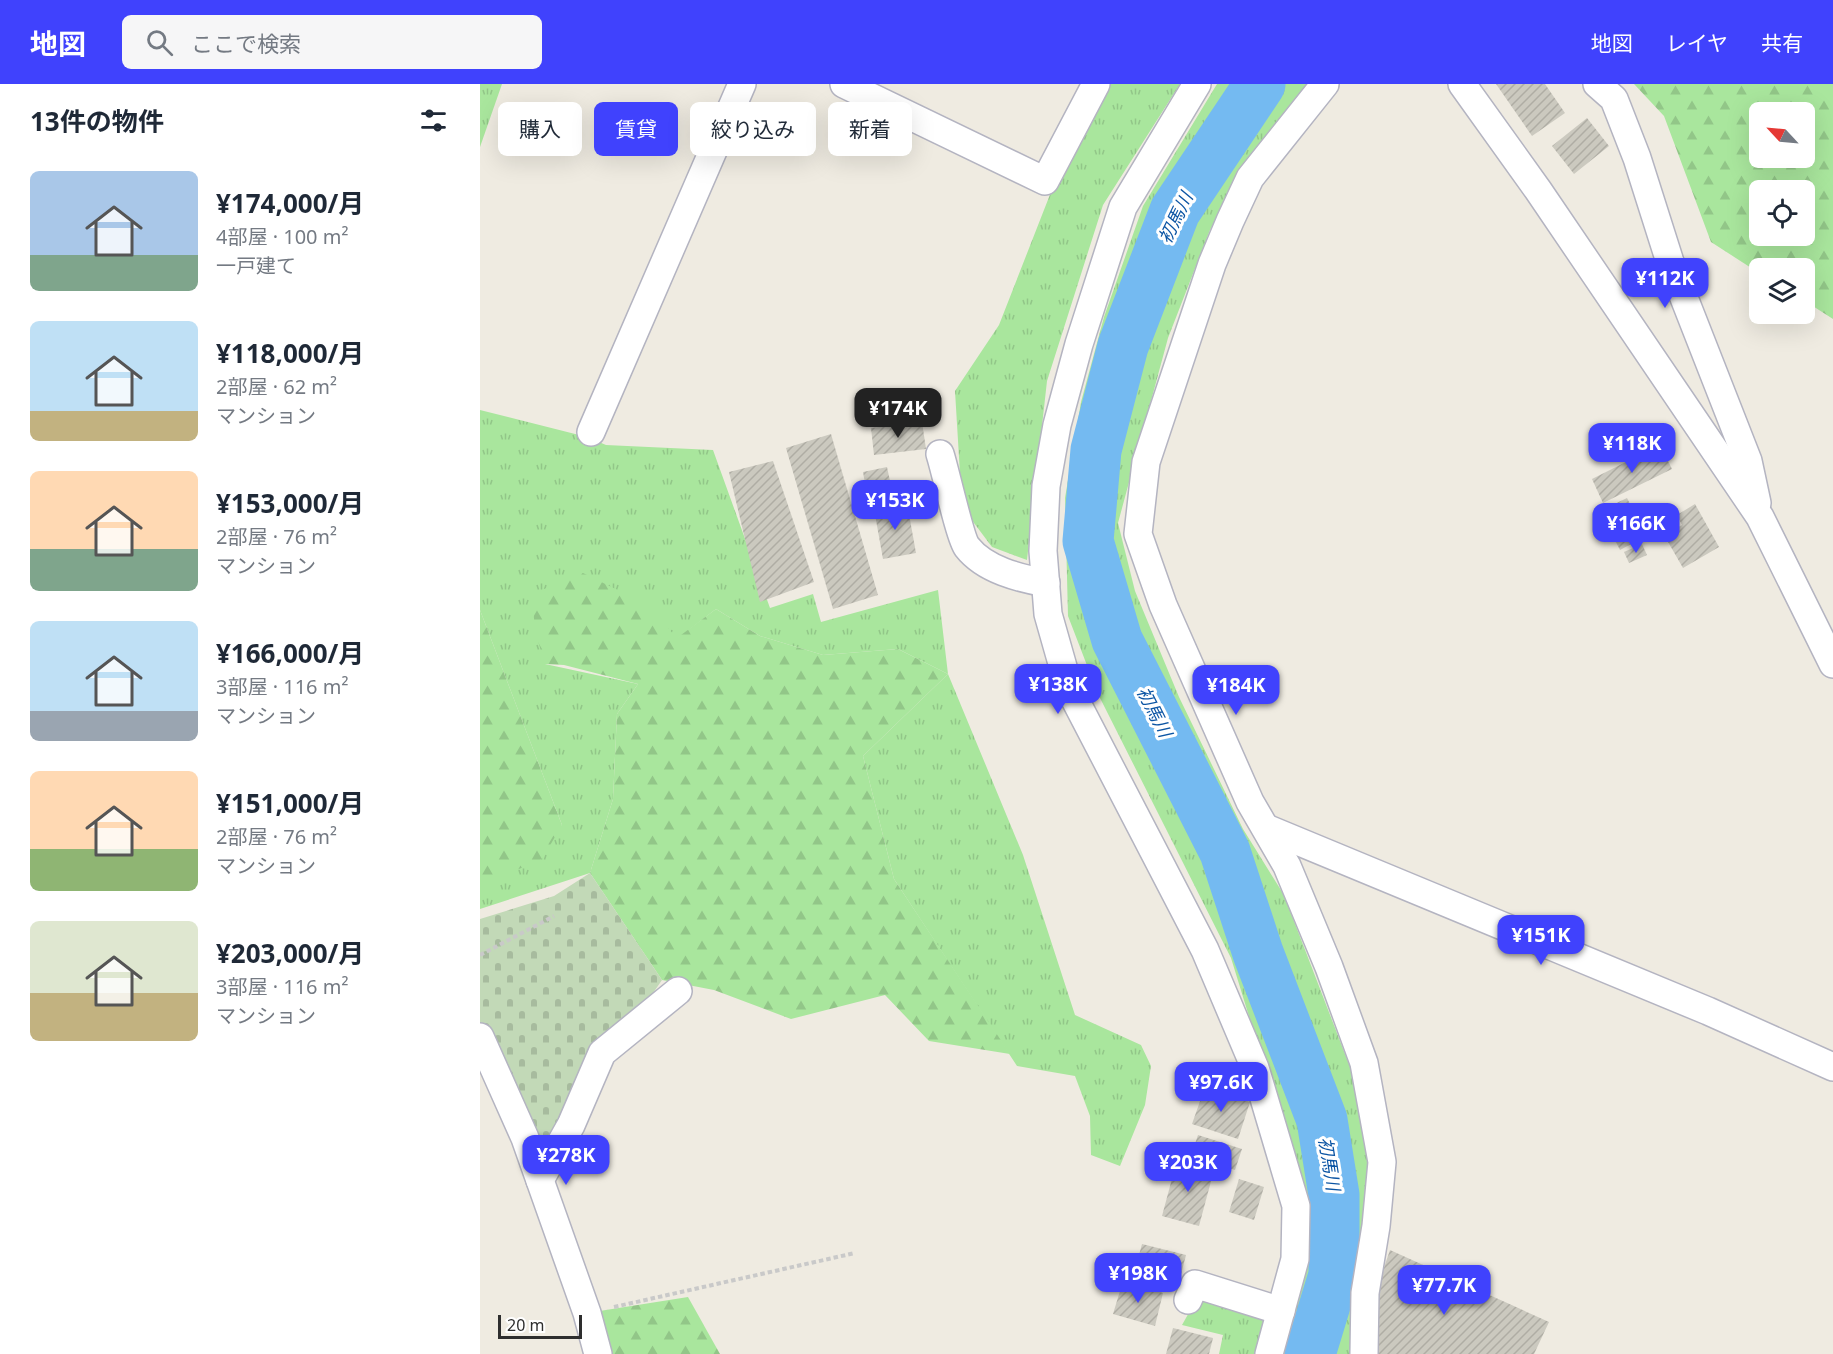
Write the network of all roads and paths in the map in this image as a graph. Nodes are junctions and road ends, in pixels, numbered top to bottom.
1 (742, 84) edge
2 (844, 84) edge
3 (1096, 84) edge
4 (1197, 84) edge
5 (1325, 84) edge
6 (1462, 84) edge
7 (1598, 84) edge
8 (591, 432) dead end
9 (940, 453) dead end
10 (1760, 517) junction
11 (1046, 583) junction
12 (1833, 664) edge
13 (1266, 828) junction
14 (554, 916) dead end
15 (480, 955) edge
16 (678, 991) dead end
17 (480, 1037) edge
18 (1833, 1067) edge
19 (540, 1180) junction
20 (855, 1253) dead end
21 (1188, 1300) dead end
22 (1281, 1311) junction
23 (587, 1313) junction
24 (598, 1354) edge
25 (1269, 1354) edge
26 (1364, 1354) edge

1 - 8 street
2 - 3 street
4 - 11 street
5 - 13 street
6 - 10 street
7 - 10 street
9 - 11 street
10 - 12 street
11 - 22 street
13 - 18 street
13 - 26 street
14 - 15 path
16 - 19 street
17 - 19 street
19 - 23 street
20 - 23 path
21 - 22 street
22 - 25 street
23 - 24 street

